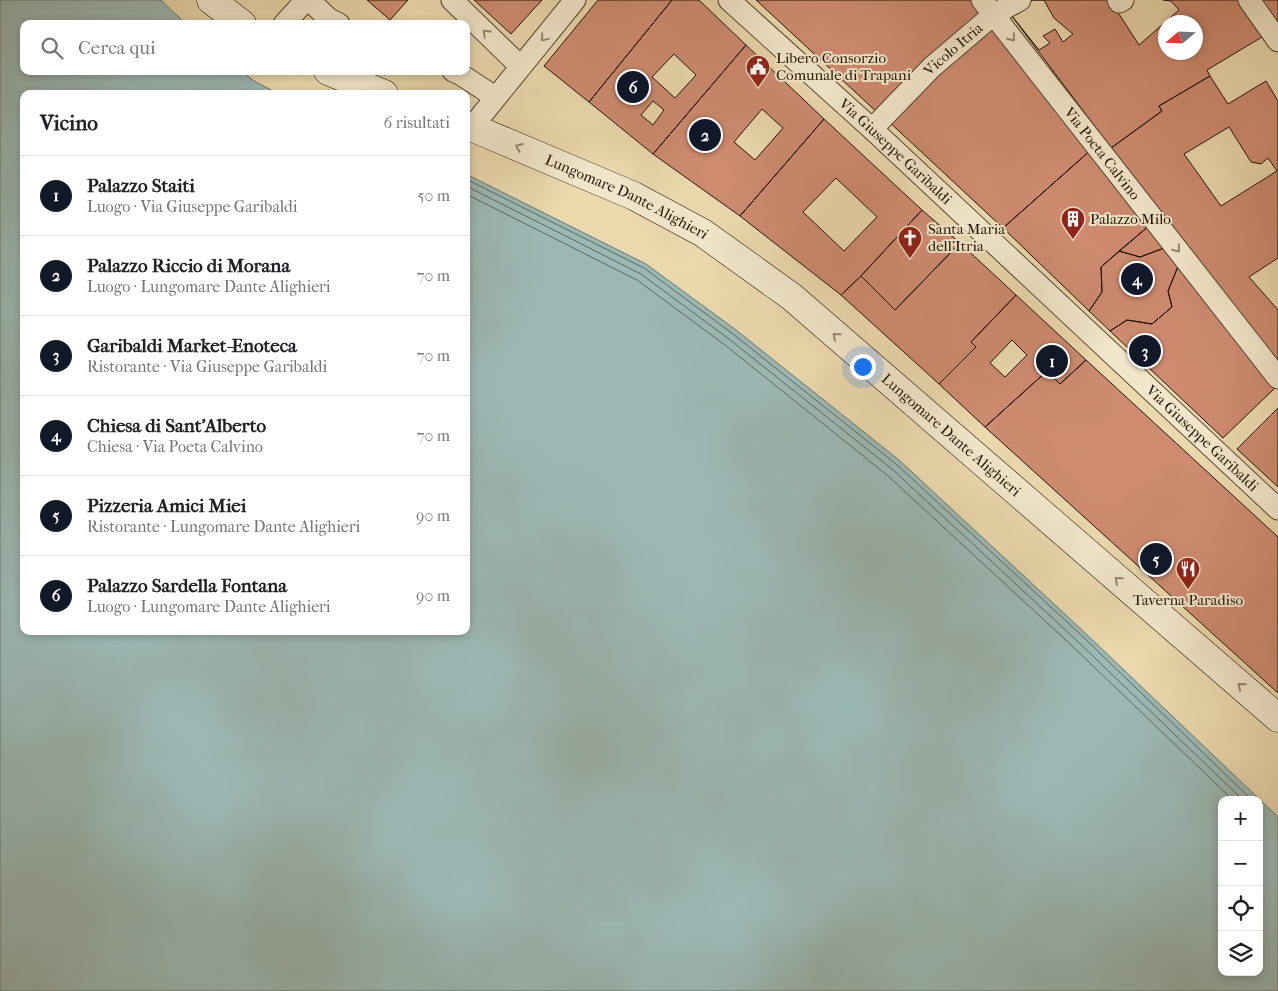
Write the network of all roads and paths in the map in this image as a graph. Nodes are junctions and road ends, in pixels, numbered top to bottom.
1 (211, 0) edge
2 (307, 0) edge
3 (452, 0) edge
4 (575, 0) edge
5 (729, 0) edge
6 (1020, 0) edge
7 (1118, 0) edge
8 (1123, 0) edge
9 (1249, 0) edge
10 (987, 7) edge
11 (237, 20) edge
12 (288, 20) edge
13 (331, 20) edge
14 (1278, 42) edge
15 (520, 66) junction
16 (338, 75) edge
17 (462, 75) edge
18 (374, 90) edge
19 (496, 97) junction
20 (470, 125) edge
21 (470, 126) edge
22 (872, 129) junction
23 (1278, 378) edge
24 (1278, 509) edge
25 (1278, 718) edge

1 - 11 street
2 - 12 street
2 - 13 street
15 -> 3 street
4 -> 15 street
5 - 22 street, Via Giuseppe Garibaldi
6 - 10 street, Vicolo Itria
7 - 8 street
9 - 14 street
10 - 22 street, Vicolo Itria
10 -> 23 street, Via Poeta Calvino
15 - 19 street
16 - 18 street
17 - 19 street
19 - 20 street
25 -> 21 street, Lungomare Dante Alighieri
22 - 24 street, Via Giuseppe Garibaldi

